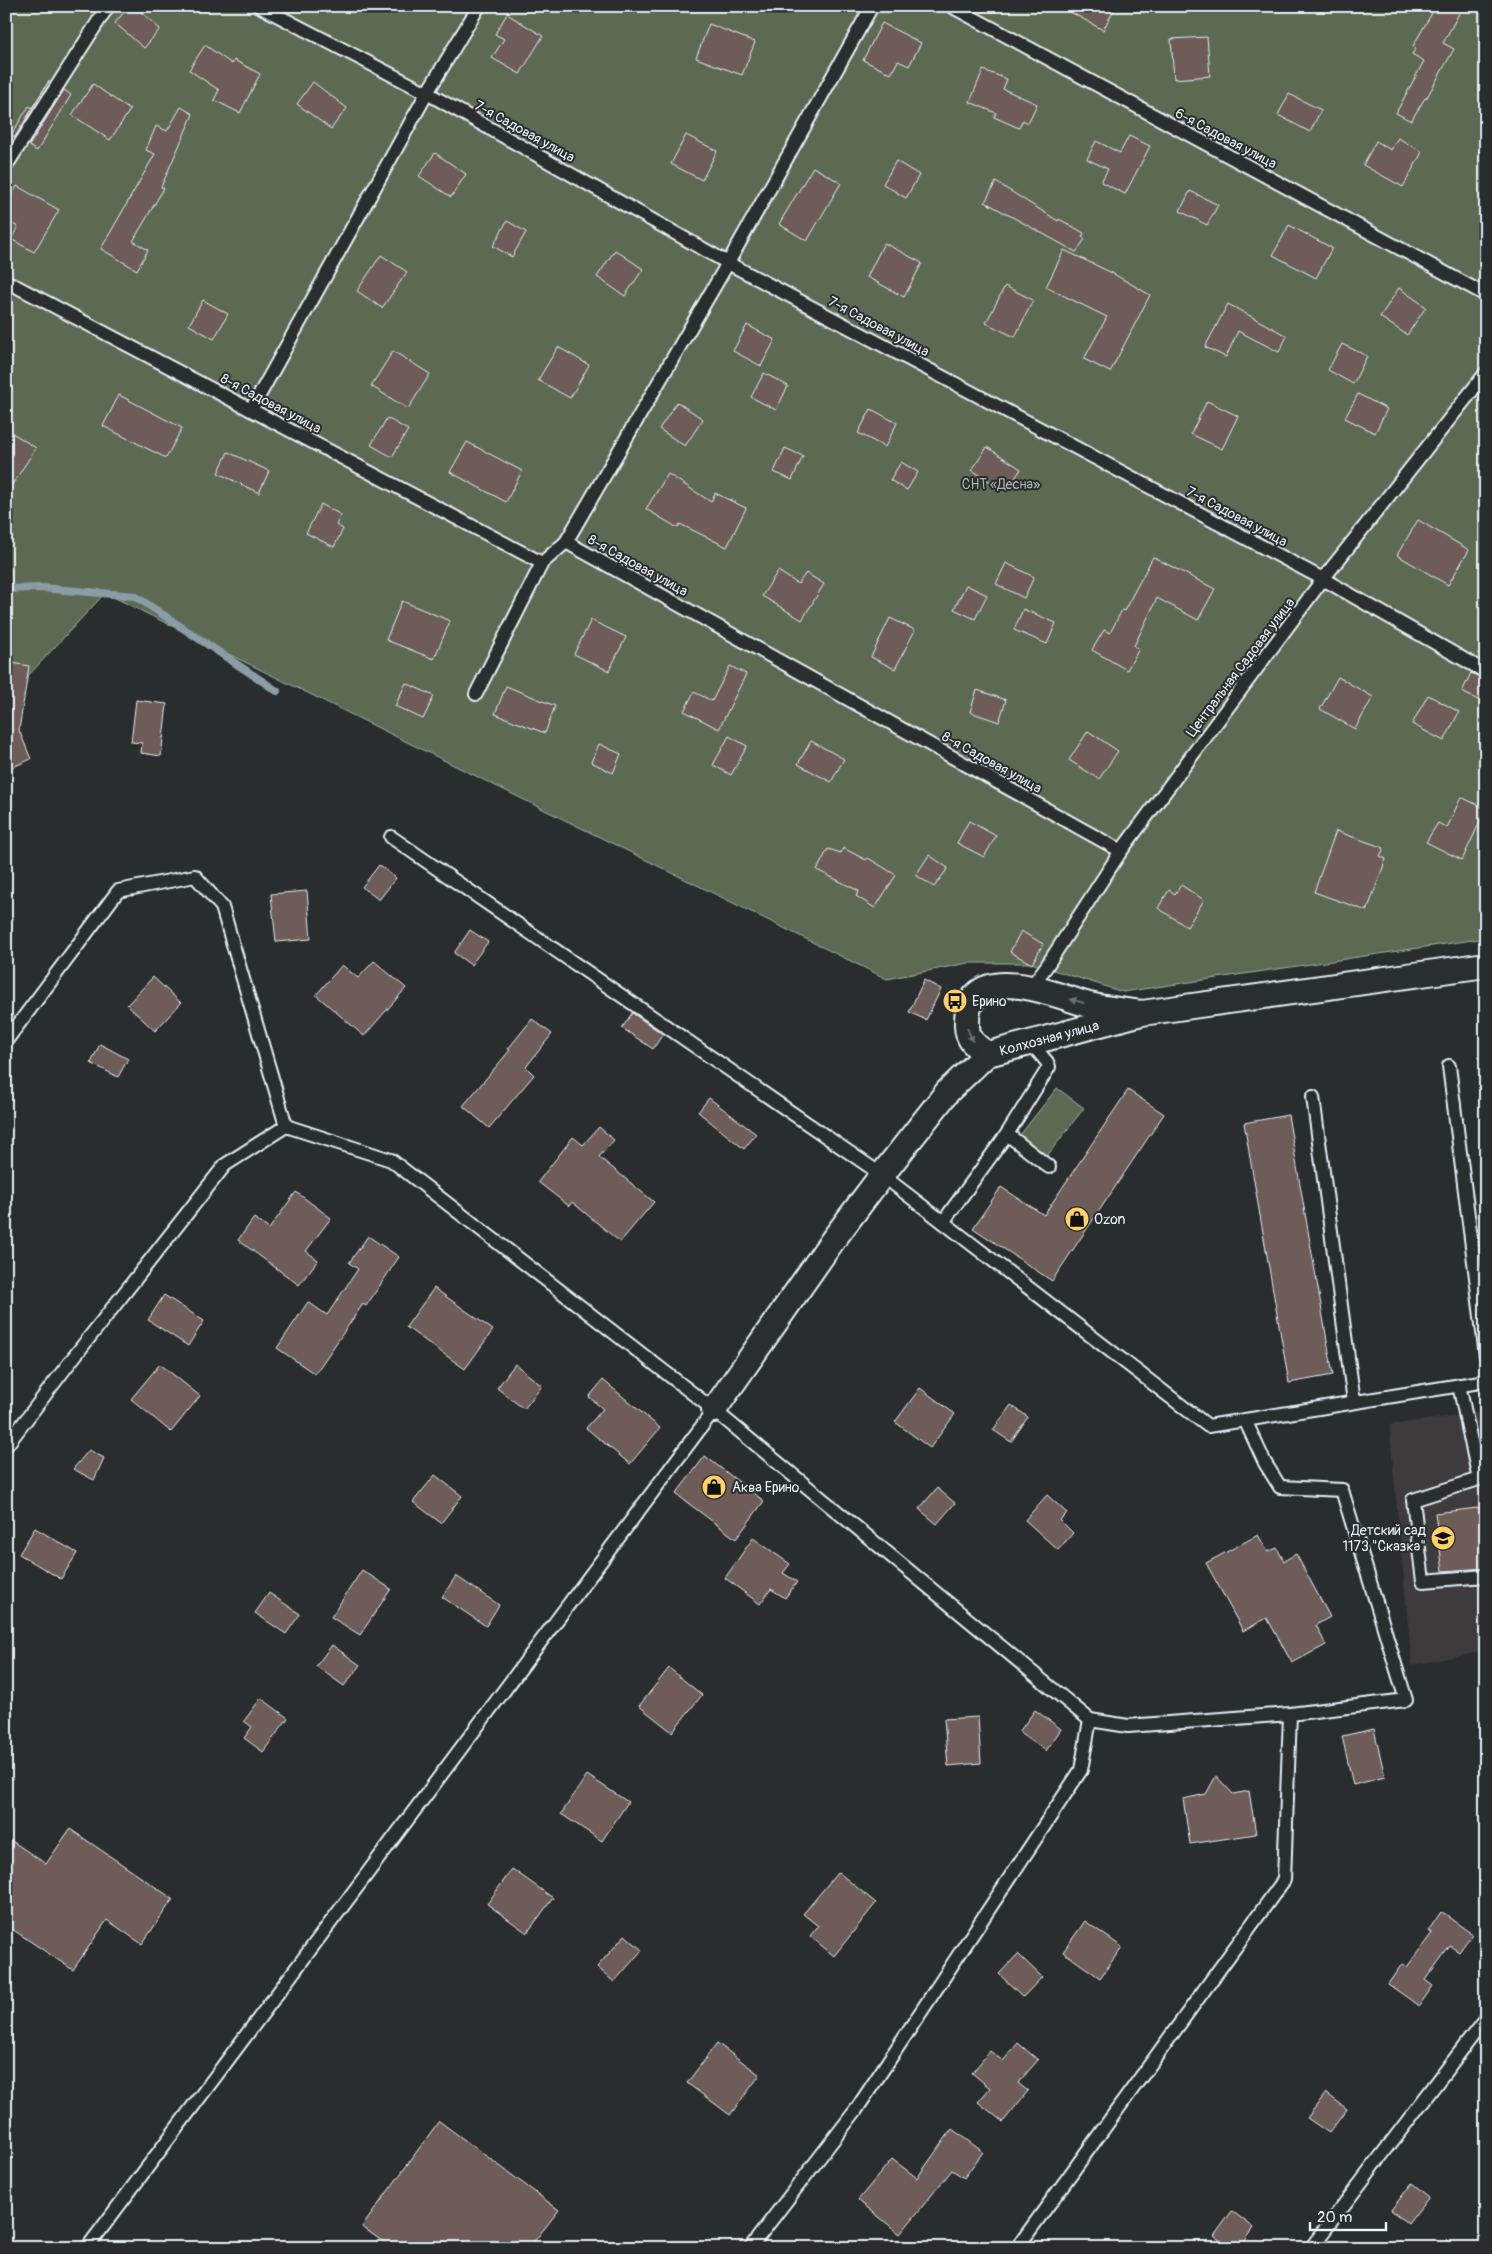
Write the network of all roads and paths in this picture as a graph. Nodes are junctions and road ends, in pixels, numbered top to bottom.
1 (108, 6) edge
2 (259, 6) edge
3 (479, 6) edge
4 (872, 6) edge
5 (951, 6) edge
6 (427, 92) junction
7 (6, 166) edge
8 (728, 263) junction
9 (6, 281) edge
10 (1486, 295) edge
11 (1486, 372) edge
12 (251, 410) junction
13 (566, 542) junction
14 (542, 563) junction
15 (1324, 579) junction
16 (1486, 672) edge
17 (476, 694) dead end
18 (391, 837) dead end
19 (1121, 851) junction
20 (1486, 965) edge
21 (1030, 988) junction
22 (1142, 1014) junction
23 (6, 1041) edge
24 (1031, 1043) junction
25 (987, 1054) junction
26 (1449, 1066) dead end
27 (1313, 1097) dead end
28 (286, 1126) junction
29 (1007, 1134) junction
30 (1049, 1167) dead end
31 (882, 1175) junction
32 (943, 1222) junction
33 (1486, 1356) edge
34 (1486, 1381) edge
35 (1459, 1386) junction
36 (1354, 1402) junction
37 (714, 1410) junction
38 (1245, 1420) junction
39 (6, 1446) edge
40 (1486, 1576) edge
41 (1290, 1714) junction
42 (1090, 1720) junction
43 (1486, 2018) edge
44 (87, 2248) edge
45 (750, 2248) edge
46 (1017, 2248) edge
47 (1311, 2248) edge

1 - 7 lane
2 - 6 lane, 7-я Садовая улица
3 - 6 lane
4 - 8 lane
5 - 10 lane, 6-я Садовая улица
6 - 8 lane, 7-я Садовая улица
6 - 12 lane
8 - 13 lane
8 - 15 lane, 7-я Садовая улица
9 - 12 lane, 8-я Садовая улица
11 - 15 lane, Центральная Садовая улица
12 - 14 lane, 8-я Садовая улица
13 - 14 lane, 8-я Садовая улица
13 - 19 lane, 8-я Садовая улица
14 - 17 lane
15 - 16 lane, 7-я Садовая улица
15 - 19 lane, Центральная Садовая улица
18 - 31 lane
19 - 21 lane, Центральная Садовая улица
20 - 22 street, Колхозная улица
22 -> 21 street, Колхозная улица
21 -> 25 street, Колхозная улица
22 - 24 street, Колхозная улица
23 - 28 lane
24 - 25 street, Колхозная улица
24 - 29 lane
25 - 31 street
26 - 33 lane
27 - 36 lane
28 - 37 lane
28 - 39 lane
29 - 30 lane
29 - 32 lane
31 - 32 lane
31 - 37 street
32 - 38 lane
34 - 35 lane
35 - 36 lane
35 - 40 lane
36 - 38 lane
37 - 42 lane
37 - 44 lane
38 - 41 lane
41 - 42 lane
41 - 46 lane
42 - 45 lane
43 - 47 lane

